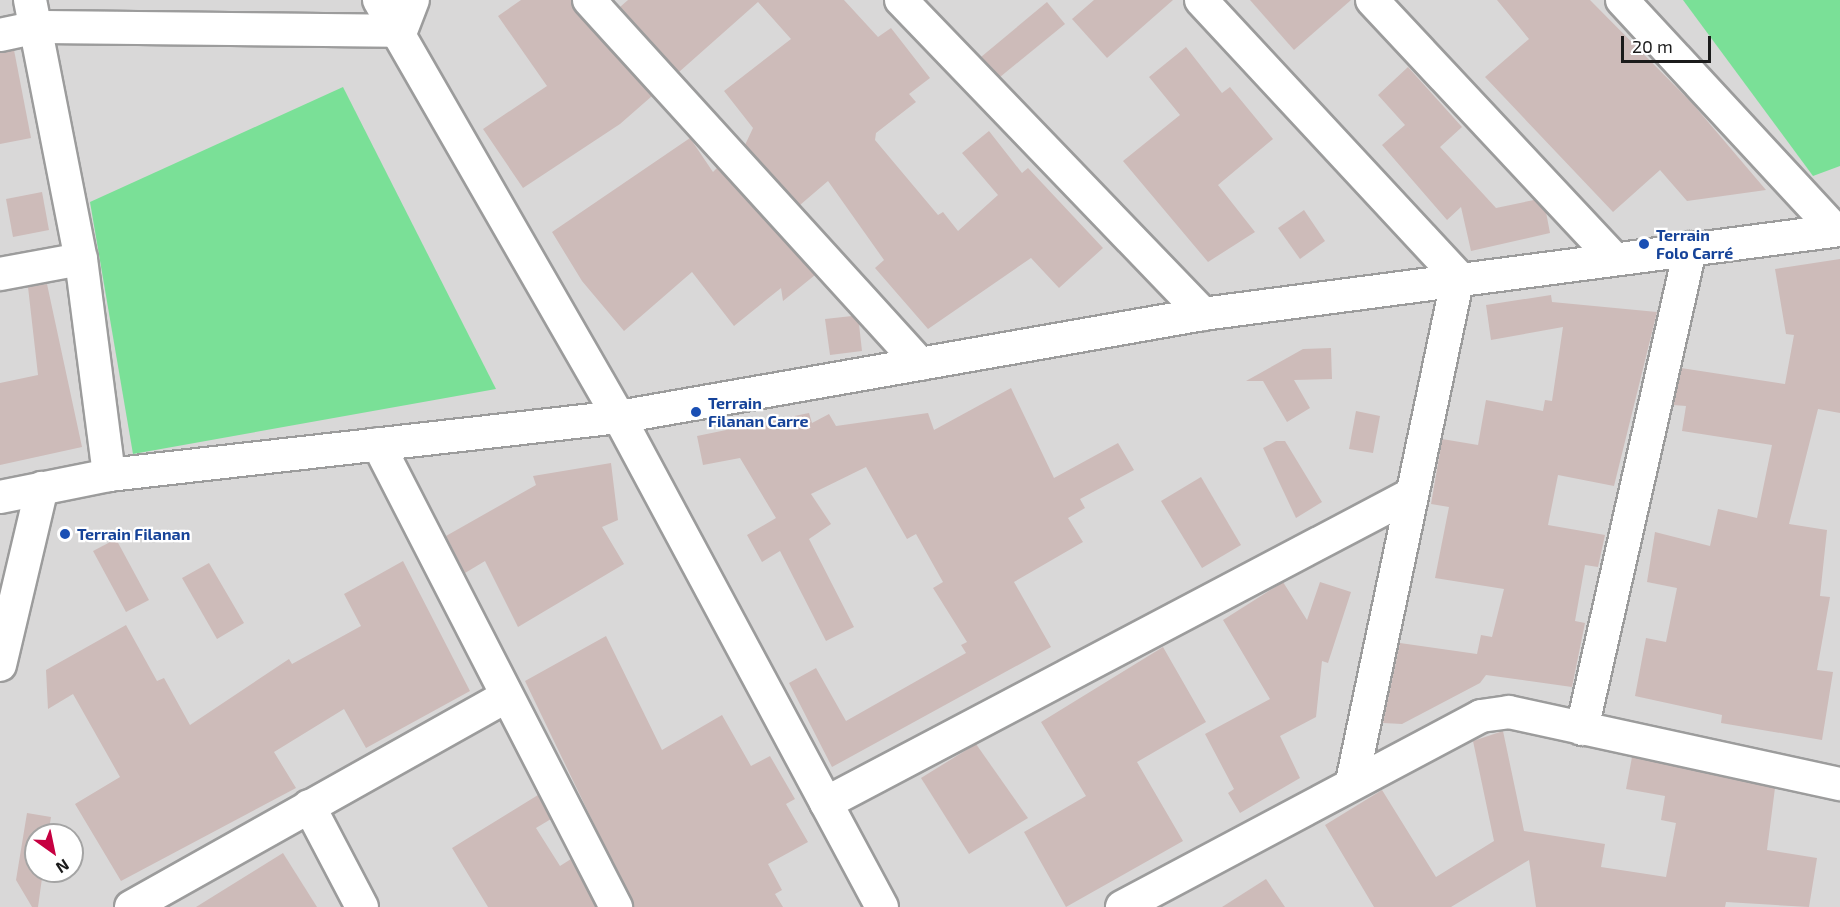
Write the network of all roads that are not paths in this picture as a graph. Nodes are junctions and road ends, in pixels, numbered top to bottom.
1 (378, 0) edge
2 (413, 0) edge
3 (590, 0) edge
4 (901, 0) edge
5 (1201, 0) edge
6 (1372, 0) edge
7 (1622, 0) edge
8 (34, 14) edge
9 (401, 31) junction
10 (0, 35) edge
11 (1838, 230) edge
12 (1690, 249) junction
13 (81, 259) junction
14 (1614, 259) junction
15 (0, 274) edge
16 (1458, 277) junction
17 (1203, 314) junction
18 (920, 364) junction
19 (619, 417) junction
20 (378, 444) junction
21 (109, 475) junction
22 (42, 488) junction
23 (1412, 494) junction
24 (0, 497) edge
25 (0, 665) edge
26 (505, 697) junction
27 (1582, 729) junction
28 (1838, 775) edge
29 (1352, 782) junction
30 (826, 803) junction
31 (309, 806) junction
32 (131, 907) edge
33 (362, 907) edge
34 (616, 907) edge
35 (882, 907) edge
36 (1122, 907) edge

1 - 9 street
2 - 9 street
3 - 18 street
4 - 17 street
5 - 16 street
6 - 14 street
7 - 11 street
8 - 9 street
8 - 10 street
8 - 13 street
9 - 19 street
11 - 12 street
12 - 14 street
12 - 27 street
13 - 15 street
13 - 21 street
14 - 16 street
16 - 17 street
16 - 23 street
17 - 18 street
18 - 19 street
19 - 20 street
19 - 30 street
20 - 21 street
20 - 26 street
21 - 22 street
22 - 24 street
22 - 25 street
23 - 29 street
23 - 30 street
26 - 31 street
26 - 34 street
27 - 28 street
27 - 29 street
29 - 36 street
30 - 35 street
31 - 32 street
31 - 33 street

